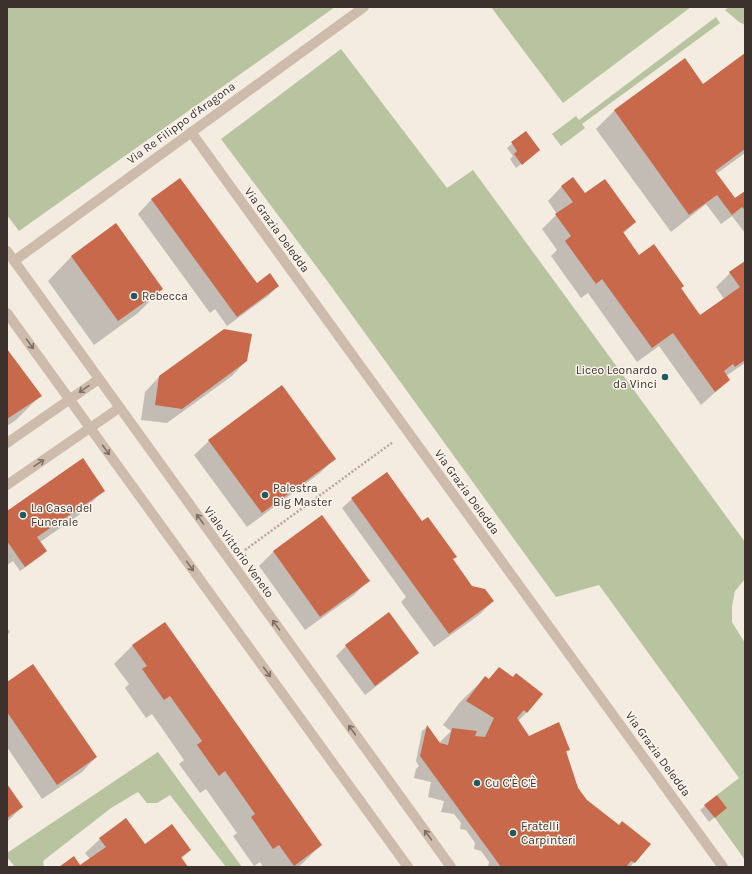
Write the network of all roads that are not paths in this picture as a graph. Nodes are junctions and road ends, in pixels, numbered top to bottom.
1 (364, 7) edge
2 (191, 132) junction
3 (7, 251) edge
4 (14, 261) junction
5 (7, 313) edge
6 (99, 379) junction
7 (70, 399) junction
8 (119, 408) junction
9 (90, 428) junction
10 (7, 443) edge
11 (7, 485) edge
12 (408, 867) edge
13 (451, 867) edge
14 (723, 867) edge

1 - 2 street, Via Re Filippo d'Aragona
2 - 4 street, Via Re Filippo d'Aragona
2 - 14 street, Via Grazia Deledda
3 - 4 street, Viale Vittorio Veneto
4 - 6 street, Viale Vittorio Veneto
5 -> 7 street
6 -> 7 street
6 - 8 street, Viale Vittorio Veneto
7 - 9 street
7 - 10 street
8 - 9 street
13 -> 8 street, Viale Vittorio Veneto
11 -> 9 street
9 -> 12 street

